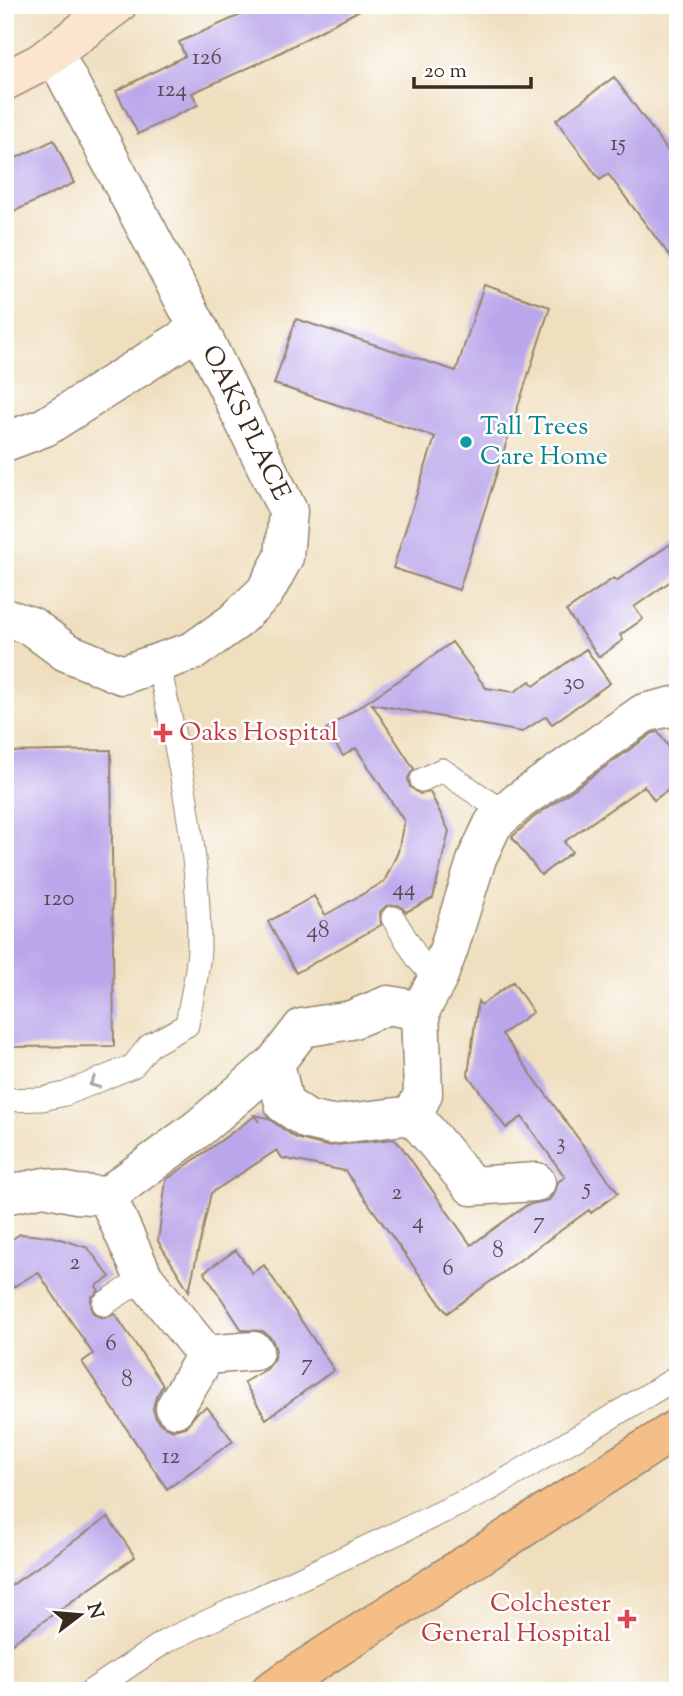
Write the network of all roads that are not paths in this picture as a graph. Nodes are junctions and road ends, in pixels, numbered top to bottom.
1 (117, 5) edge
2 (54, 52) junction
3 (5, 80) edge
4 (199, 329) junction
5 (5, 442) edge
6 (5, 618) edge
7 (158, 663) junction
8 (678, 708) edge
9 (422, 780) dead end
10 (505, 813) junction
11 (393, 918) dead end
12 (428, 995) junction
13 (275, 1063) junction
14 (5, 1100) edge
15 (413, 1115) junction
16 (536, 1182) dead end
17 (5, 1195) edge
18 (107, 1196) junction
19 (144, 1278) junction
20 (104, 1304) dead end
21 (254, 1351) dead end
22 (206, 1355) junction
23 (678, 1377) edge
24 (175, 1408) dead end
25 (678, 1428) edge
26 (91, 1691) edge
27 (270, 1691) edge

1 - 2 street
2 - 3 street
2 - 4 street, OAKS PLACE
4 - 5 street, OAKS PLACE
4 - 7 street, OAKS PLACE
6 - 7 street, OAKS PLACE
7 -> 14 lane
8 - 10 street
9 - 10 lane
10 - 12 street
11 - 12 lane
12 - 13 street
12 - 15 street
13 - 15 street
13 - 18 street
15 - 16 street
17 - 18 street
18 - 19 street
19 - 20 lane
19 - 22 street
21 - 22 street
22 - 24 street
23 - 26 lane
25 - 27 main road

